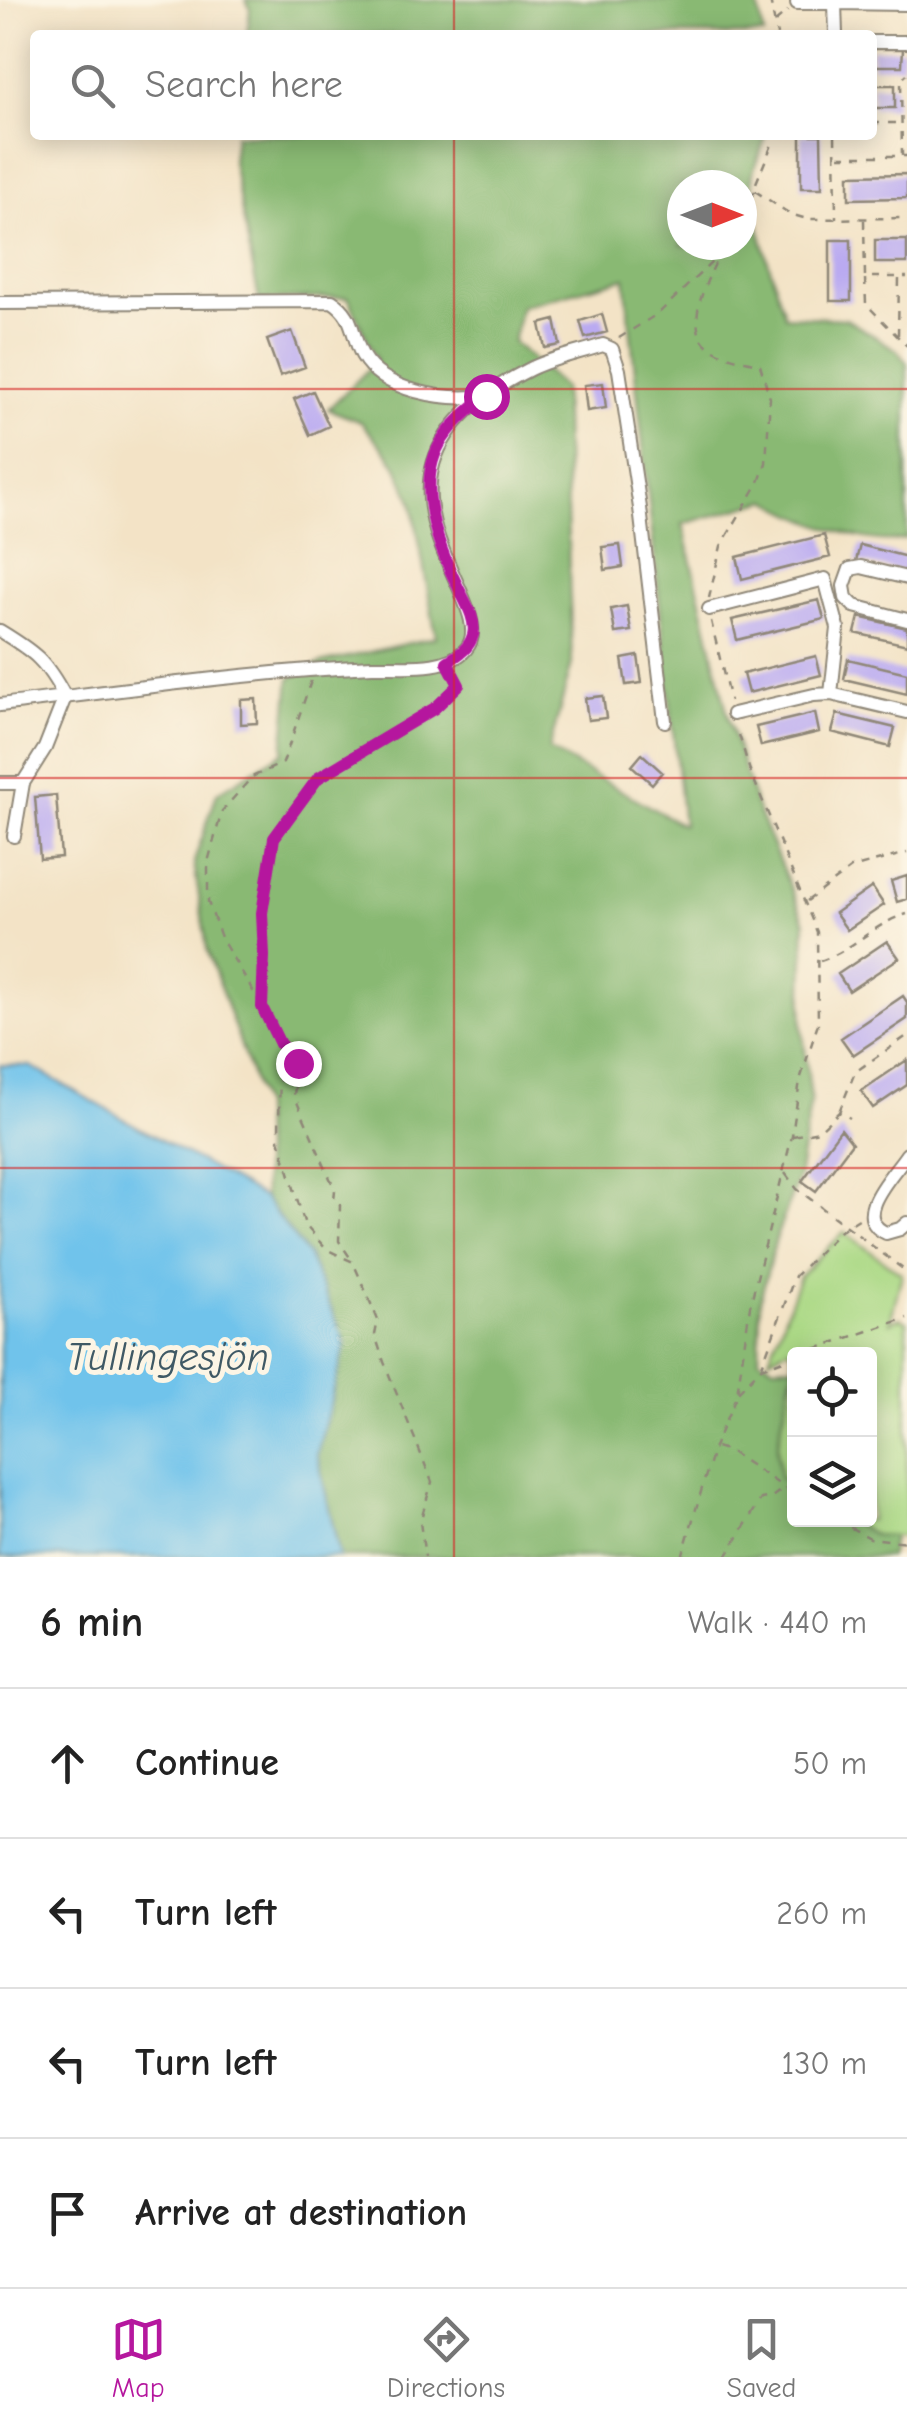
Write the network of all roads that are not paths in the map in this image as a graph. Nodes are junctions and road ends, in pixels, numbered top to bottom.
1 (835, 3) junction
2 (797, 4) road end
3 (907, 4) edge
4 (836, 30) edge
5 (877, 42) edge
6 (907, 42) edge
7 (0, 303) edge
8 (486, 396) junction
9 (848, 574) junction
10 (907, 578) edge
11 (826, 579) junction
12 (709, 610) road end
13 (907, 620) edge
14 (0, 632) edge
15 (831, 694) junction
16 (64, 698) junction
17 (0, 705) edge
18 (907, 712) edge
19 (733, 714) road end
20 (666, 721) dead end
21 (24, 782) junction
22 (0, 783) edge
23 (14, 836) dead end
24 (907, 1154) edge
25 (907, 1223) edge

1 - 2 street
1 - 3 street
1 - 4 street
5 - 6 street
7 - 8 street
8 - 16 street
8 - 20 street
9 - 10 street
9 - 11 street
9 - 13 street
11 - 12 street
11 - 15 street
14 - 16 street
15 - 18 street
15 - 19 street
16 - 17 street
16 - 21 street
21 - 22 street
21 - 23 street
24 - 25 street

